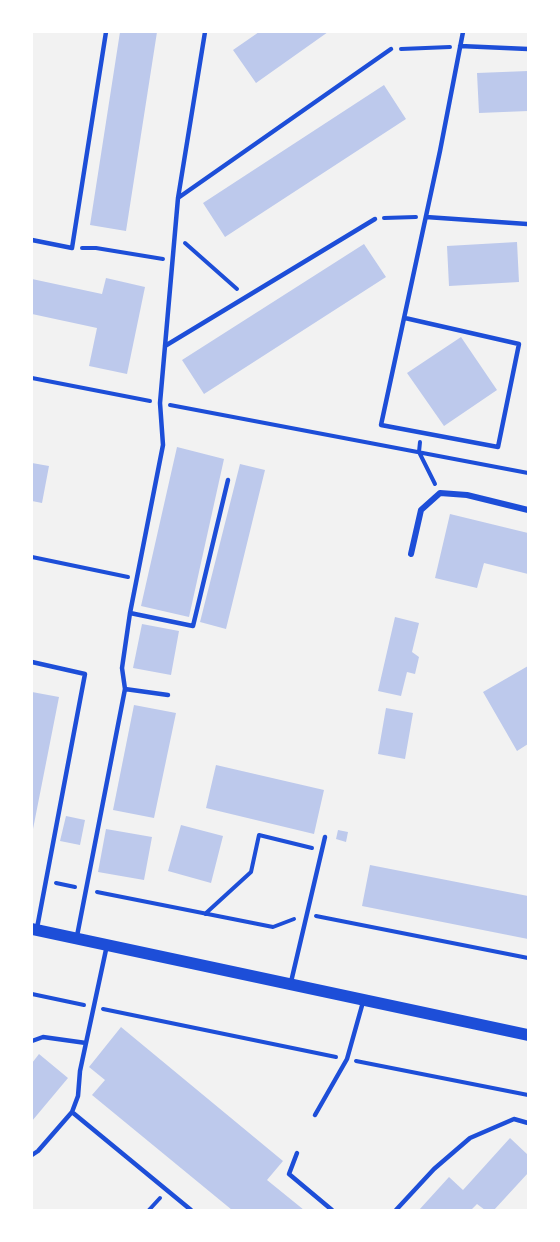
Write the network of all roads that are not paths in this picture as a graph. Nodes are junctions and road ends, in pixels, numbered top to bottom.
1 (106, 32) edge
2 (211, 32) edge
3 (463, 32) edge
4 (205, 34) edge
5 (460, 46) junction
6 (391, 49) road end
7 (528, 49) edge
8 (178, 198) junction
9 (426, 217) junction
10 (375, 219) road end
11 (527, 224) edge
12 (32, 240) edge
13 (405, 318) junction
14 (165, 346) junction
15 (228, 480) dead end
16 (528, 510) edge
17 (411, 554) dead end
18 (130, 613) junction
19 (32, 662) edge
20 (125, 688) junction
21 (168, 695) dead end
22 (325, 837) dead end
23 (34, 930) edge
24 (77, 939) junction
25 (107, 945) junction
26 (290, 985) junction
27 (364, 1000) junction
28 (528, 1035) edge
29 (32, 1041) edge
30 (86, 1043) junction
31 (72, 1112) junction
32 (315, 1115) dead end
33 (528, 1123) edge
34 (297, 1153) dead end
35 (32, 1155) edge
36 (191, 1210) edge
37 (332, 1210) edge
38 (396, 1210) edge

1 - 12 lane
2 - 4 lane
3 - 5 lane
4 - 8 lane
5 - 7 lane
5 - 9 lane
6 - 8 lane
8 - 14 lane
9 - 11 lane
9 - 13 lane
10 - 14 lane
13 - 13 lane
14 - 18 lane
15 - 18 lane
16 - 17 street
18 - 20 lane
19 - 23 lane
20 - 21 lane
20 - 24 lane
22 - 26 lane
23 - 24 main road
24 - 25 main road
25 - 26 main road
25 - 30 lane
26 - 27 main road
27 - 28 main road
27 - 32 lane
29 - 30 lane
30 - 31 lane
31 - 35 lane
31 - 36 lane
33 - 38 lane
34 - 37 lane

